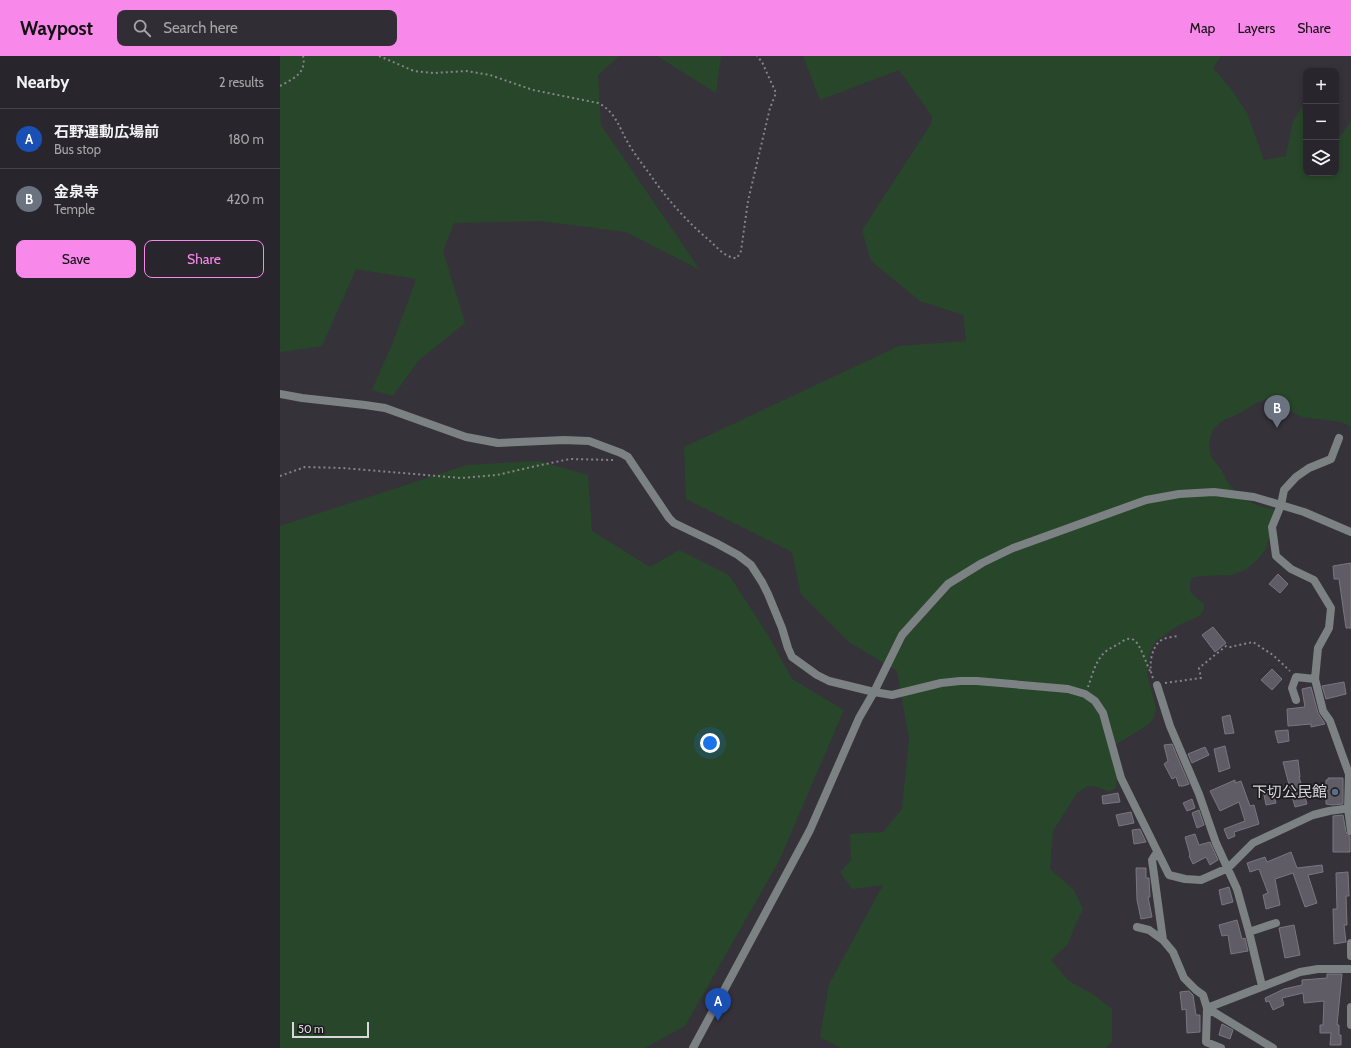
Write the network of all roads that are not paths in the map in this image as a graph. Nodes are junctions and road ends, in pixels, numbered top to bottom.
1 (280, 394) edge
2 (1340, 438) dead end
3 (1281, 505) junction
4 (1351, 532) edge
5 (1315, 679) junction
6 (1157, 685) road end
7 (874, 692) junction
8 (1296, 700) dead end
9 (1350, 808) edge
10 (1351, 831) edge
11 (1157, 852) junction
12 (1228, 868) junction
13 (1276, 923) dead end
14 (1137, 927) dead end
15 (1249, 932) junction
16 (1163, 940) junction
17 (1351, 943) edge
18 (1351, 956) edge
19 (1351, 969) edge
20 (1262, 986) junction
21 (1351, 1007) edge
22 (1208, 1008) junction
23 (1351, 1025) edge
24 (695, 1047) edge
25 (1221, 1048) edge
26 (1273, 1048) edge

1 - 7 street
2 - 3 street
3 - 4 street
3 - 5 street
3 - 7 street
5 - 8 street
5 - 9 street
6 - 12 street
7 - 11 street
7 - 24 street
9 - 10 street
9 - 12 street
11 - 12 street
11 - 16 street
12 - 15 street
13 - 15 street
14 - 16 street
15 - 20 street
16 - 22 street
17 - 18 street
19 - 20 street
20 - 22 street
21 - 23 street
22 - 25 street
22 - 26 street

